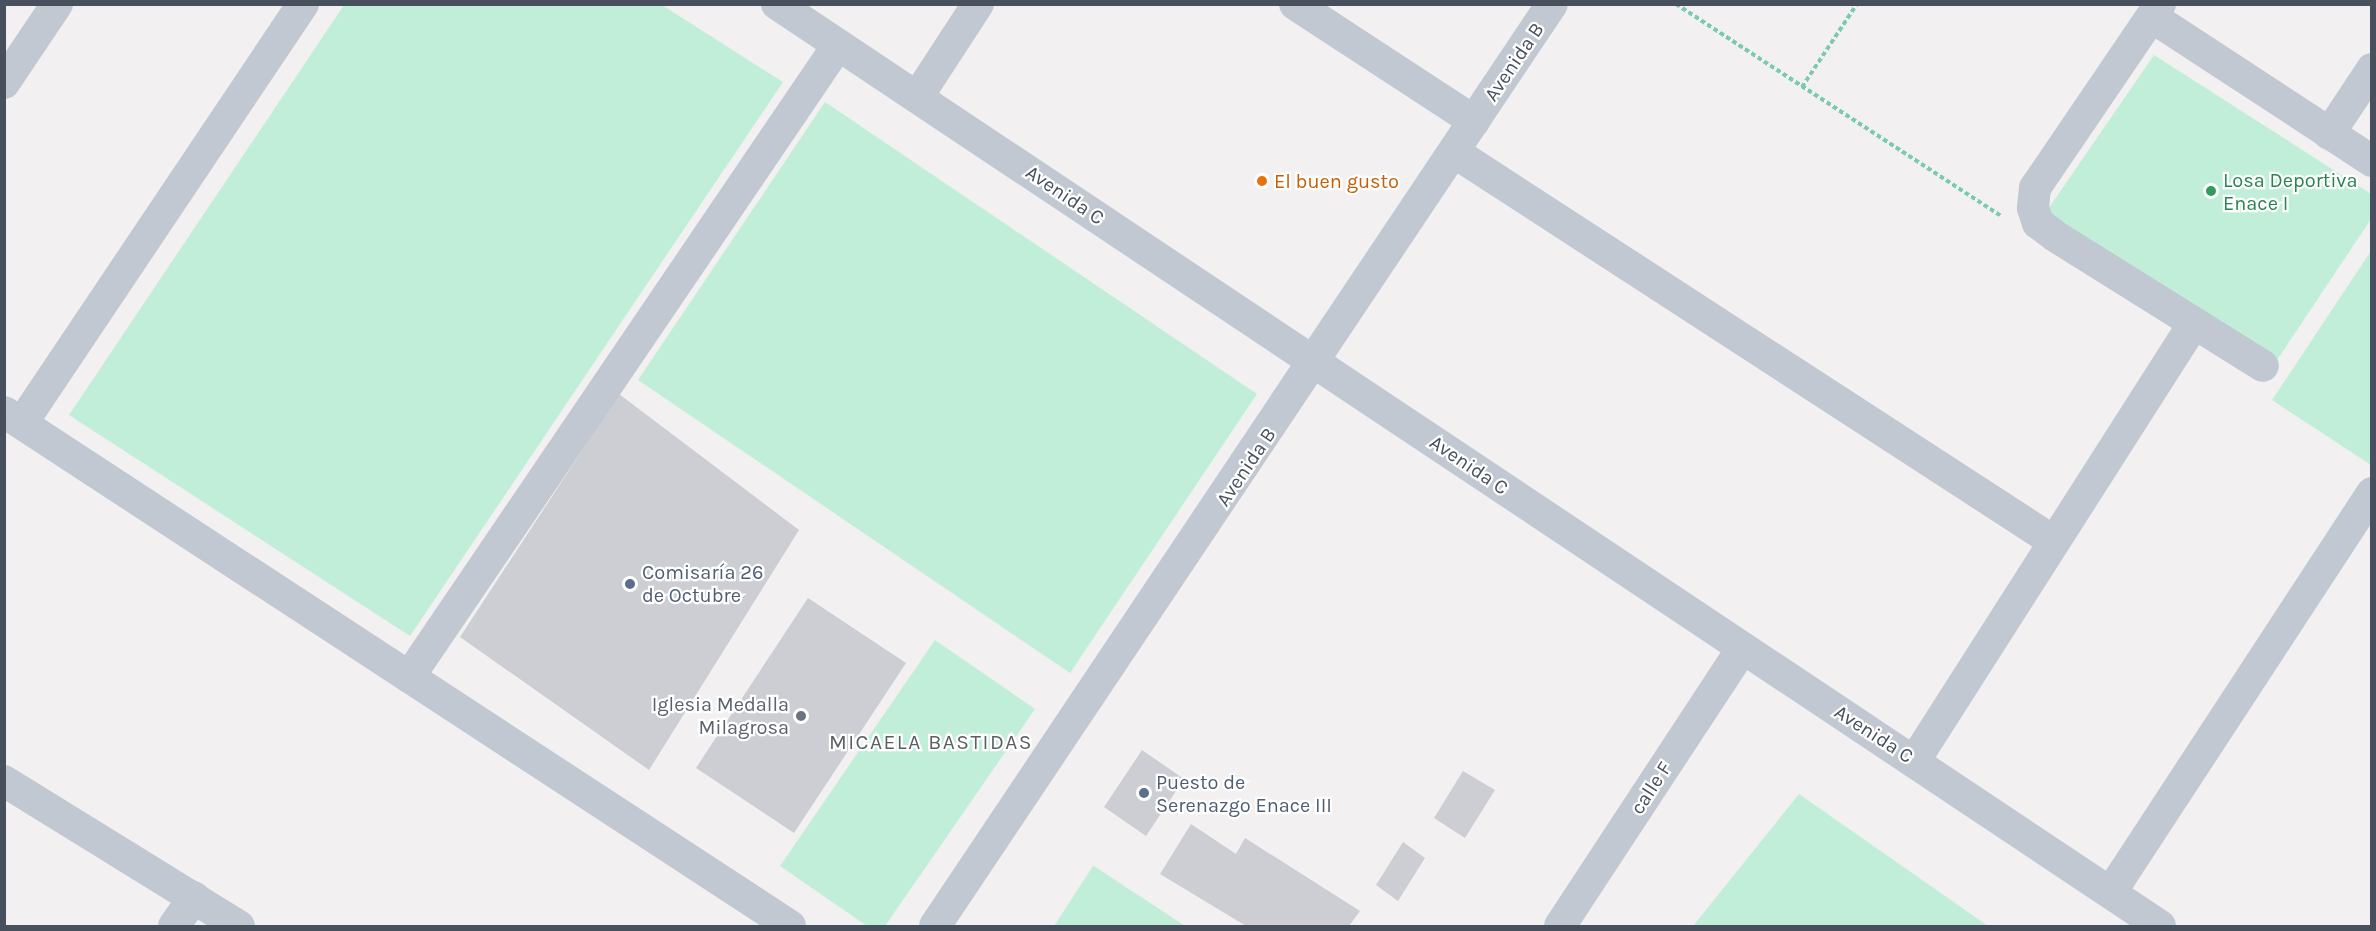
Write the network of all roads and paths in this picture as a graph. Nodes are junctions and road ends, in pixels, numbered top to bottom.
1 (57, 4) edge
2 (303, 4) edge
3 (777, 4) edge
4 (978, 4) edge
5 (1295, 4) edge
6 (1551, 4) edge
7 (1676, 4) edge
8 (1857, 4) edge
9 (2156, 10) edge
10 (838, 45) junction
11 (2372, 69) edge
12 (4, 83) edge
13 (1802, 87) junction
14 (918, 96) junction
15 (1474, 121) junction
16 (2329, 134) junction
17 (1454, 152) junction
18 (2372, 161) edge
19 (2055, 236) junction
20 (2194, 323) junction
21 (1316, 363) junction
22 (2263, 366) dead end
23 (13, 418) edge
24 (2372, 493) edge
25 (2053, 540) junction
26 (1742, 649) junction
27 (409, 677) junction
28 (1915, 760) junction
29 (4, 781) edge
30 (2111, 892) junction
31 (194, 897) junction
32 (174, 927) edge
33 (239, 927) edge
34 (790, 927) edge
35 (935, 927) edge
36 (1560, 927) edge
37 (2160, 927) edge

1 - 12 street
2 - 23 street
3 - 10 street, Avenida C
4 - 14 street
5 - 15 street
6 - 15 street, Avenida B
7 - 13 path
8 - 13 path
9 - 16 street
9 - 19 street
10 - 14 street, Avenida C
10 - 27 street
11 - 16 street
13 - 19 path
14 - 21 street, Avenida C
15 - 17 street, Avenida B
16 - 18 street
17 - 21 street, Avenida B
17 - 25 street
19 - 20 street
20 - 22 street
20 - 25 street
21 - 26 street, Avenida C
21 - 35 street, Avenida B
23 - 27 street
24 - 30 street
25 - 28 street
26 - 28 street, Avenida C
26 - 36 street, calle F
27 - 34 street
28 - 30 street, Avenida C
29 - 31 street
30 - 37 street, Avenida C
31 - 32 street
31 - 33 street

